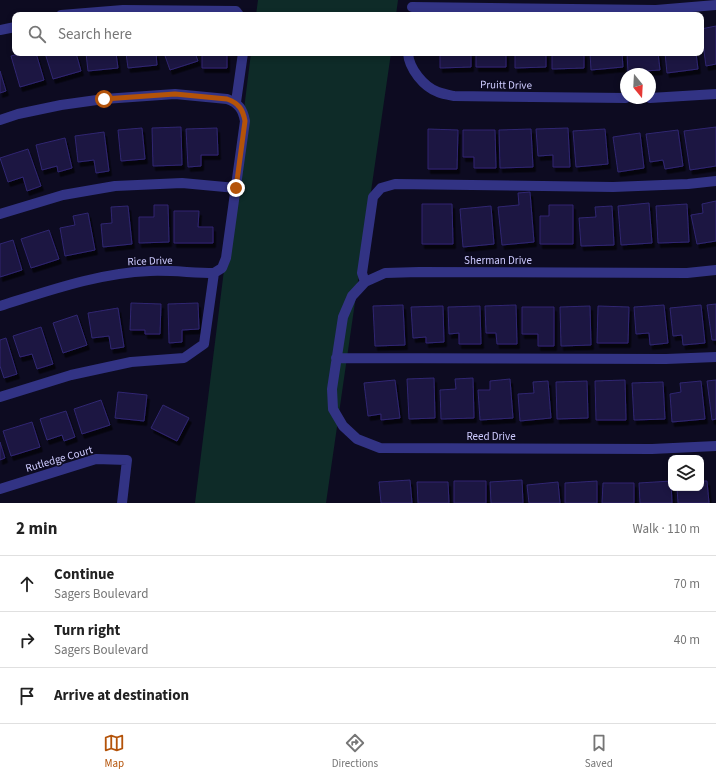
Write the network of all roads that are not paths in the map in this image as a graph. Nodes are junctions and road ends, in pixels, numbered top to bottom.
1 (716, 5) edge
2 (412, 7) edge
3 (103, 12) edge
4 (237, 12) edge
5 (12, 27) edge
6 (0, 30) edge
7 (243, 56) edge
8 (408, 56) edge
9 (716, 94) edge
10 (620, 98) edge
11 (656, 98) edge
12 (236, 102) junction
13 (0, 120) edge
14 (716, 181) edge
15 (236, 188) junction
16 (0, 214) edge
17 (716, 270) edge
18 (214, 273) junction
19 (365, 282) junction
20 (0, 306) edge
21 (716, 357) edge
22 (336, 358) junction
23 (0, 397) edge
24 (716, 446) edge
25 (0, 489) edge
26 (122, 503) edge

1 - 2 street
3 - 4 street
5 - 6 street
7 - 12 street
8 - 10 street, Pruitt Drive
9 - 11 street
12 - 13 street
12 - 15 street
14 - 19 street
15 - 16 street
15 - 18 street
17 - 19 street, Sherman Drive
18 - 20 street, Rice Drive
18 - 23 street
19 - 22 street, Sherman Drive
21 - 22 street
22 - 24 street, Reed Drive
25 - 26 street, Rutledge Court

